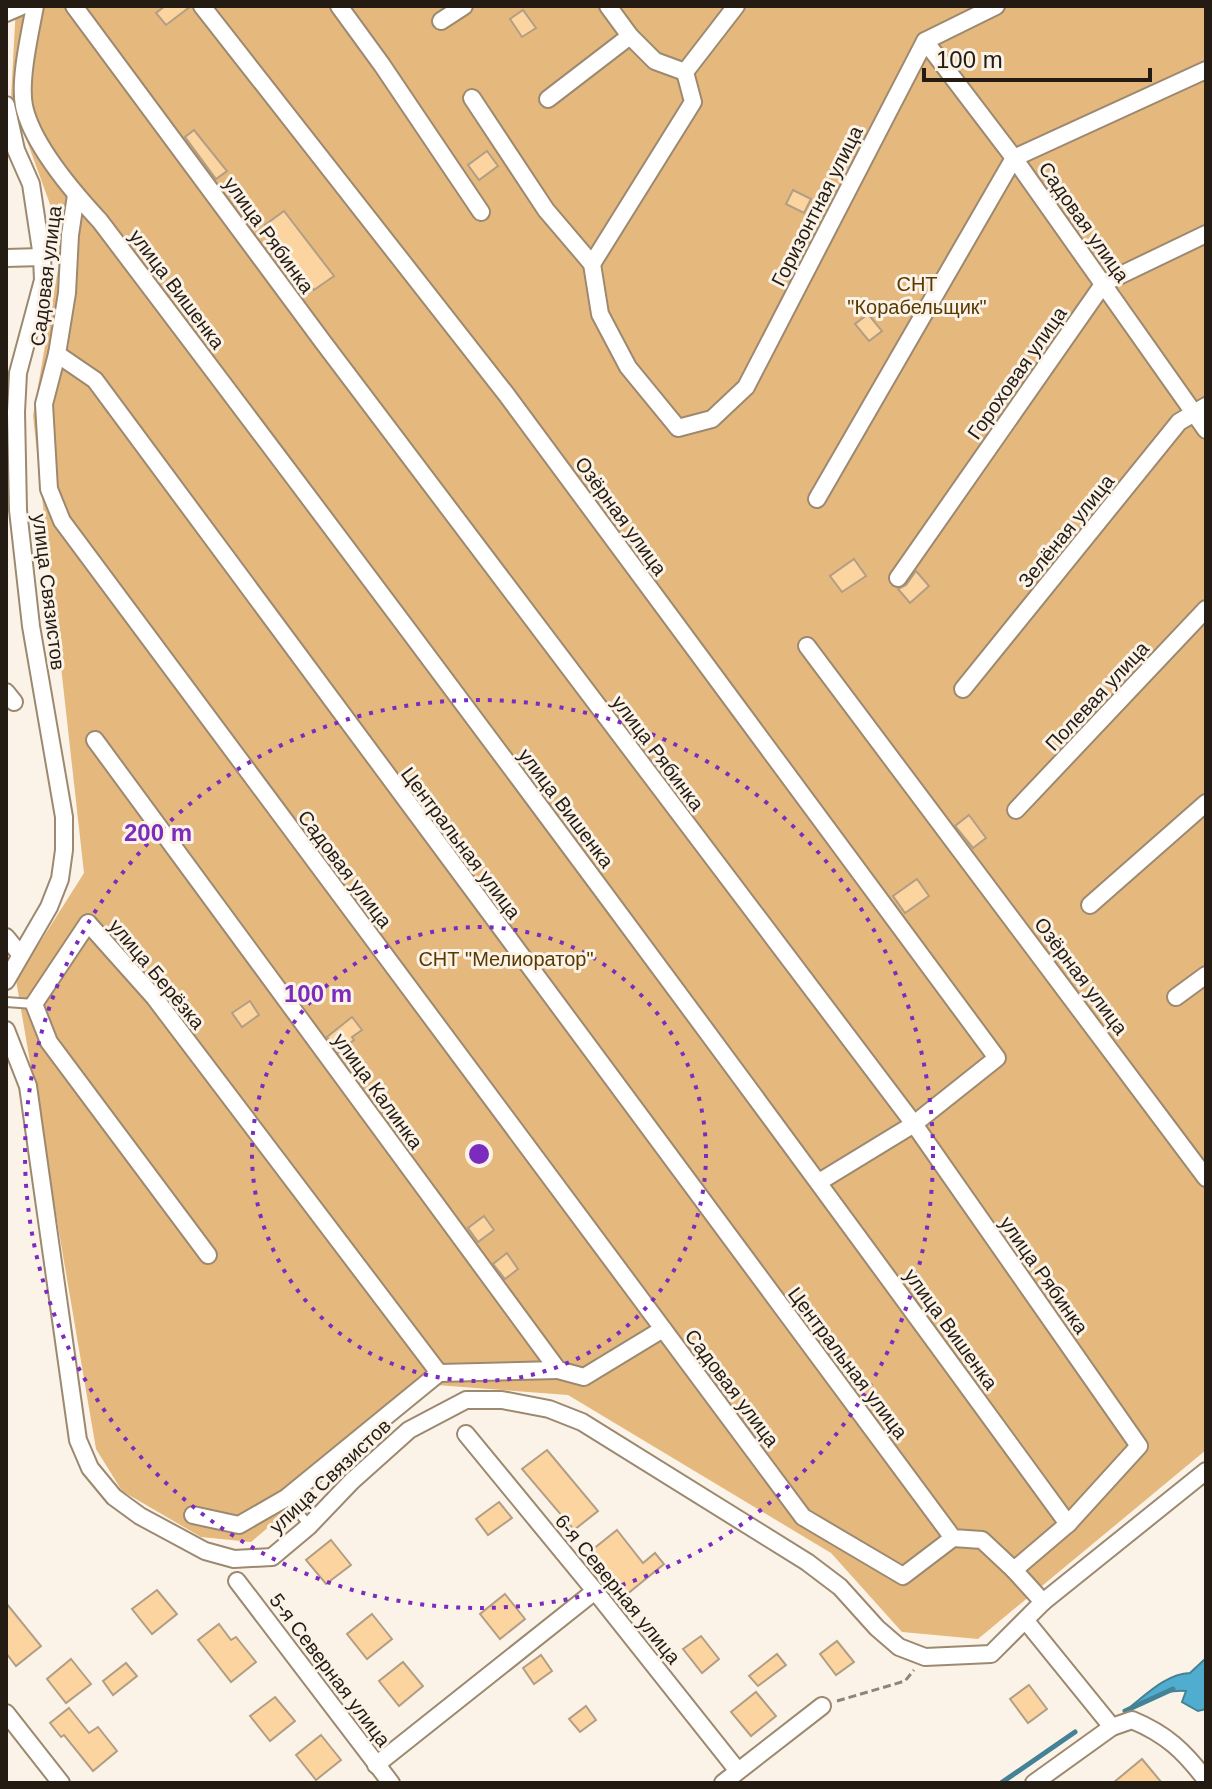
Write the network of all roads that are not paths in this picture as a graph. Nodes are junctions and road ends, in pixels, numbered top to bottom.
1 (22, 6) edge
2 (35, 6) edge
3 (74, 6) edge
4 (202, 6) edge
5 (339, 6) edge
6 (464, 6) edge
7 (608, 6) edge
8 (736, 6) edge
9 (996, 6) edge
10 (6, 13) edge
11 (441, 21) dead end
12 (630, 36) junction
13 (925, 41) junction
14 (1206, 70) edge
15 (685, 72) junction
16 (472, 98) dead end
17 (548, 99) dead end
18 (6, 105) edge
19 (1014, 158) junction
20 (76, 195) junction
21 (481, 212) dead end
22 (1206, 234) edge
23 (42, 257) junction
24 (6, 258) edge
25 (592, 264) junction
26 (1104, 283) junction
27 (57, 354) junction
28 (1200, 409) edge
29 (1206, 430) edge
30 (817, 499) dead end
31 (898, 578) dead end
32 (1206, 609) edge
33 (807, 646) dead end
34 (963, 689) dead end
35 (95, 740) dead end
36 (1206, 803) edge
37 (1016, 810) dead end
38 (1090, 905) dead end
39 (6, 937) edge
40 (20, 954) junction
41 (1206, 975) edge
42 (6, 981) edge
43 (1176, 997) dead end
44 (6, 1002) edge
45 (34, 1004) junction
46 (6, 1030) edge
47 (914, 1124) junction
48 (1206, 1178) edge
49 (819, 1182) junction
50 (208, 1255) dead end
51 (663, 1329) junction
52 (558, 1370) junction
53 (439, 1373) junction
54 (466, 1434) dead end
55 (1206, 1471) edge
56 (286, 1498) junction
57 (193, 1515) dead end
58 (1068, 1524) junction
59 (309, 1526) junction
60 (953, 1538) junction
61 (1014, 1570) junction
62 (237, 1581) dead end
63 (595, 1591) junction
64 (1043, 1602) junction
65 (1026, 1621) junction
66 (822, 1706) road end
67 (6, 1713) edge
68 (1112, 1727) junction
69 (376, 1765) junction
70 (738, 1771) junction
71 (1206, 1780) edge
72 (61, 1783) edge
73 (391, 1783) edge
74 (723, 1783) edge
75 (1034, 1783) edge

1 - 10 street
2 - 20 street, улица Вишенка
3 - 47 street, улица Рябинка
4 - 47 street, Озёрная улица
5 - 21 street
6 - 11 street
7 - 12 street
8 - 15 street
9 - 13 street
12 - 15 street
12 - 17 street
13 - 19 street, Садовая улица
13 - 25 street, Горизонтная улица
14 - 19 street
15 - 25 street
16 - 25 street
18 - 23 street, улица Связистов
19 - 26 street, Садовая улица
19 - 30 street
20 - 27 street, Садовая улица
20 - 49 street, улица Вишенка
22 - 26 street, Гороховая улица
23 - 24 street
23 - 40 street, улица Связистов
26 - 28 street, Садовая улица
26 - 31 street, Гороховая улица
27 - 51 street, Садовая улица
27 - 60 street, Центральная улица
28 - 29 street, Садовая улица
28 - 34 street, Зелёная улица
32 - 37 street, Полевая улица
33 - 48 street, Озёрная улица
35 - 52 street, улица Калинка
36 - 38 street
39 - 40 street
40 - 42 street, улица Связистов
41 - 43 street
44 - 45 lane
45 - 50 street
45 - 53 street, улица Берёзка
46 - 59 street, улица Связистов
47 - 49 street
47 - 58 street, улица Рябинка
49 - 58 street, улица Вишенка
51 - 52 street
51 - 60 street, Садовая улица
52 - 53 street
53 - 56 street
54 - 63 street, 6-я Северная улица
55 - 64 street
56 - 57 street
56 - 59 lane
58 - 61 street
59 - 65 street, улица Связистов
60 - 61 street
61 - 64 street
62 - 69 street, 5-я Северная улица
63 - 69 street
63 - 70 street, 6-я Северная улица
64 - 65 street
65 - 68 street
66 - 70 street
67 - 72 street
68 - 71 street
68 - 75 street
69 - 73 street, 5-я Северная улица
70 - 74 street

